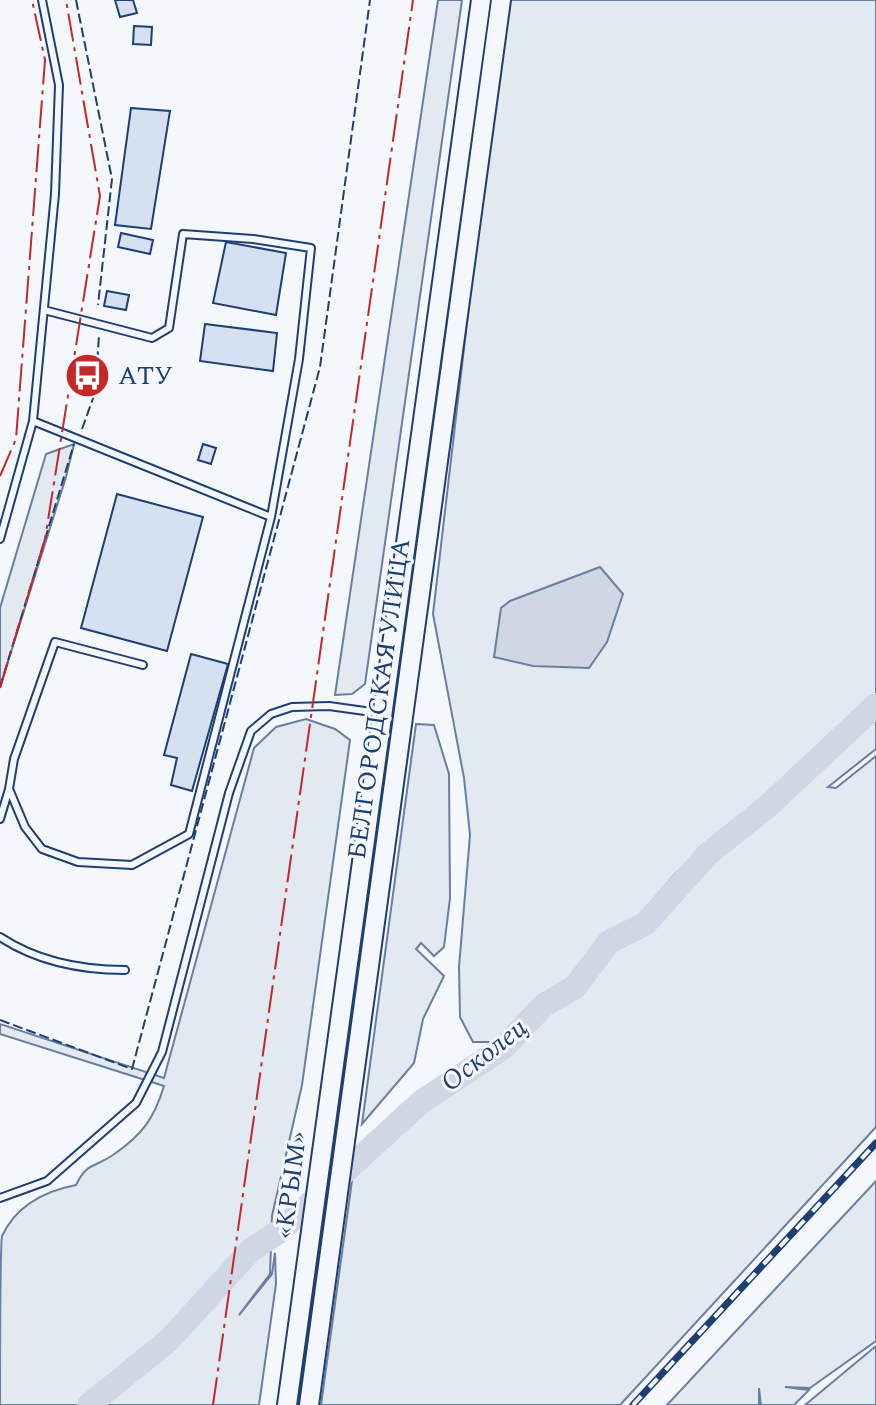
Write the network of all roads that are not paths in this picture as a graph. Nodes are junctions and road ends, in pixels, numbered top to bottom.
1 (42, 0) edge
2 (481, 0) edge
3 (501, 0) edge
4 (44, 310) junction
5 (33, 421) junction
6 (271, 517) junction
7 (0, 539) edge
8 (143, 665) dead end
9 (382, 714) junction
10 (402, 717) junction
11 (9, 789) junction
12 (0, 819) edge
13 (0, 937) edge
14 (125, 970) dead end
15 (334, 1061) joint
16 (0, 1198) edge
17 (293, 1365) junction
18 (314, 1366) junction
19 (287, 1405) edge
20 (309, 1405) edge

1 - 4 lane
2 - 9 main road, БЕЛГОРОДСКАЯ УЛИЦА
3 - 10 main road, БЕЛГОРОДСКАЯ УЛИЦА
4 - 5 lane
4 - 6 lane
5 - 6 lane
5 - 7 lane
6 - 11 lane
8 - 11 lane
9 - 10 main road
9 - 15 main road, БЕЛГОРОДСКАЯ УЛИЦА
9 - 16 lane
10 - 18 main road, БЕЛГОРОДСКАЯ УЛИЦА
11 - 12 lane
13 - 14 lane
15 - 17 main road, «КРЫМ»
17 - 18 lane
17 - 19 main road
18 - 20 main road, БЕЛГОРОДСКАЯ УЛИЦА

